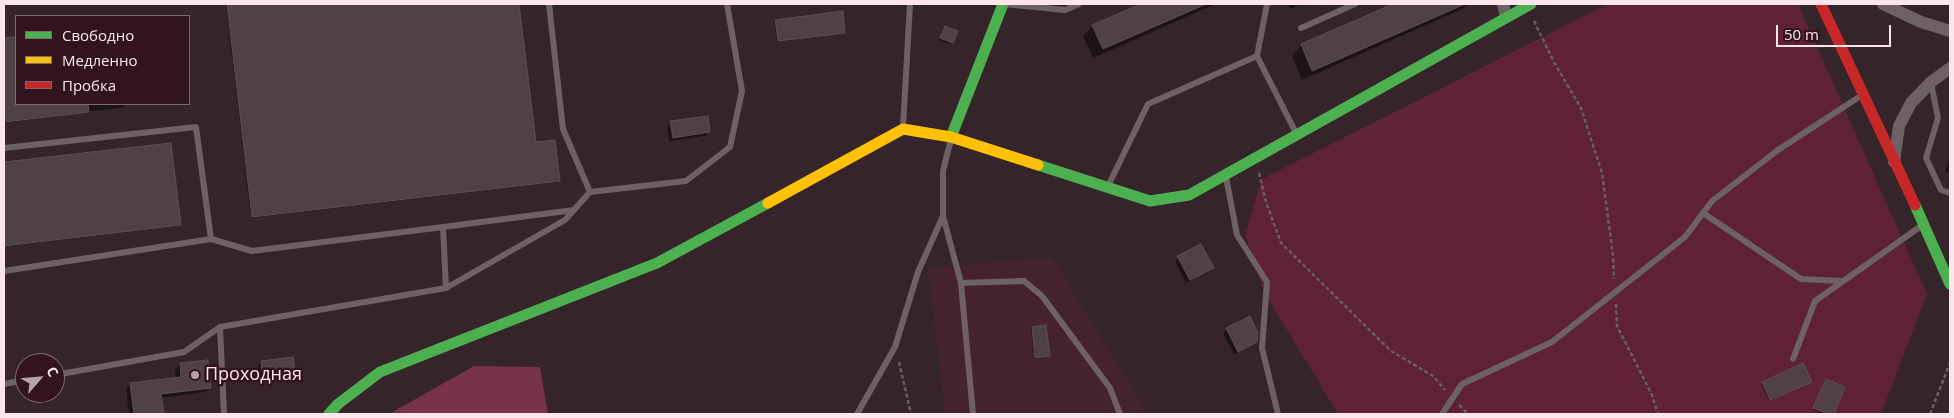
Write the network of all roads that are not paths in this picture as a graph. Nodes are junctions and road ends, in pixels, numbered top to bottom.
1 (549, 4) edge
2 (727, 4) edge
3 (910, 4) edge
4 (1003, 4) edge
5 (1079, 4) edge
6 (1267, 4) edge
7 (1355, 4) edge
8 (1503, 4) edge
9 (1821, 4) edge
10 (1883, 4) edge
11 (1529, 5) edge
12 (1506, 17) junction
13 (1301, 28) dead end
14 (1950, 31) edge
15 (1257, 56) junction
16 (1950, 68) edge
17 (1931, 82) junction
18 (1863, 94) junction
19 (903, 129) junction
20 (1296, 134) junction
21 (951, 137) junction
22 (4, 148) edge
23 (1894, 162) junction
24 (1225, 175) junction
25 (1108, 186) junction
26 (590, 192) junction
27 (1950, 193) edge
28 (574, 210) junction
29 (1703, 213) junction
30 (943, 216) junction
31 (1925, 224) junction
32 (442, 227) junction
33 (211, 239) junction
34 (4, 271) edge
35 (1842, 281) junction
36 (962, 283) junction
37 (1950, 284) edge
38 (446, 288) junction
39 (220, 327) junction
40 (1793, 359) dead end
41 (65, 373) edge
42 (224, 414) edge
43 (329, 414) edge
44 (857, 414) edge
45 (973, 414) edge
46 (1120, 414) edge
47 (1278, 414) edge
48 (1442, 414) edge

1 - 26 lane
2 - 26 lane
3 - 19 lane
4 - 5 lane
4 - 21 street
6 - 15 lane
7 - 13 lane
8 - 12 street
9 - 18 street
10 - 14 street
11 - 12 street
12 - 20 street
15 - 20 lane
15 - 25 lane
16 - 17 street
17 - 23 street
17 - 27 lane
18 - 23 street
18 - 29 lane
19 - 21 street
19 - 43 street
20 - 24 street
21 - 25 street
21 - 30 lane
22 - 33 lane
23 - 31 street
24 - 25 street
24 - 47 lane
26 - 28 lane
28 - 32 lane
28 - 38 lane
29 - 35 lane
29 - 48 lane
30 - 36 lane
30 - 44 lane
31 - 35 lane
31 - 37 street
32 - 33 lane
32 - 38 lane
33 - 34 lane
35 - 40 lane
36 - 45 lane
36 - 46 lane
38 - 39 lane
39 - 41 lane
39 - 42 lane

